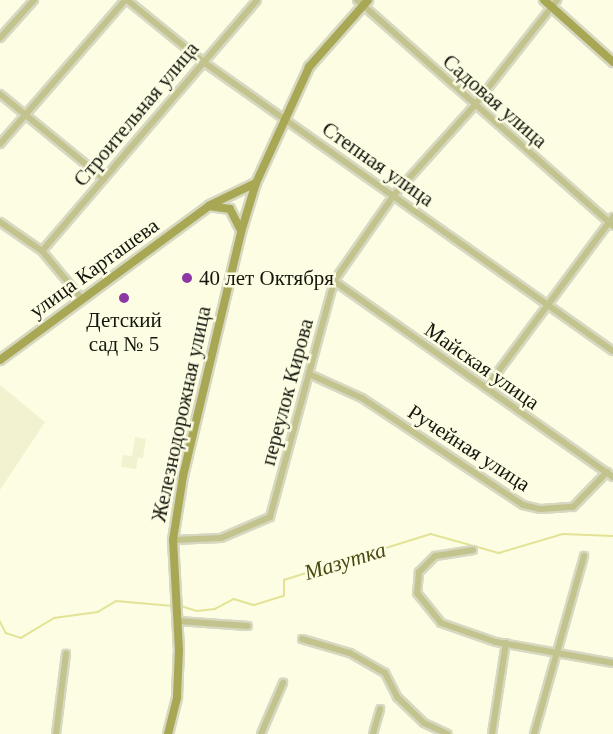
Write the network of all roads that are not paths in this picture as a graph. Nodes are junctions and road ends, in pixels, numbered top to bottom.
1 (34, 0) edge
2 (126, 0) edge
3 (256, 0) edge
4 (362, 2) edge
5 (551, 2) edge
6 (0, 38) edge
7 (202, 61) junction
8 (613, 62) edge
9 (0, 94) edge
10 (474, 106) junction
11 (25, 115) junction
12 (285, 119) junction
13 (0, 144) edge
14 (104, 179) junction
15 (256, 183) junction
16 (394, 195) junction
17 (208, 206) junction
18 (0, 222) edge
19 (612, 222) edge
20 (241, 232) junction
21 (42, 251) junction
22 (334, 281) junction
23 (82, 298) junction
24 (544, 304) junction
25 (613, 351) edge
26 (0, 360) edge
27 (309, 374) junction
28 (486, 388) junction
29 (610, 475) edge
30 (173, 540) junction
31 (473, 550) dead end
32 (584, 556) dead end
33 (178, 621) junction
34 (248, 626) dead end
35 (302, 639) dead end
36 (506, 643) junction
37 (558, 652) junction
38 (66, 654) dead end
39 (613, 663) edge
40 (282, 683) dead end
41 (380, 709) dead end
42 (56, 734) edge
43 (168, 734) edge
44 (261, 734) edge
45 (374, 734) edge
46 (448, 734) edge
47 (492, 734) edge
48 (534, 734) edge

1 - 6 street
2 - 7 street, Степная улица
2 - 11 street
3 - 7 street, Строительная улица
4 - 10 street, Садовая улица
4 - 12 street, Железнодорожная улица
5 - 8 street
5 - 10 street, переулок Кирова
7 - 12 street, Степная улица
7 - 14 street, Строительная улица
9 - 11 street
10 - 16 street, переулок Кирова
10 - 19 street, Садовая улица
11 - 13 street
11 - 14 street
12 - 15 street, Железнодорожная улица
12 - 16 street, Степная улица
14 - 21 street, Строительная улица
15 - 17 street, улица Карташева
15 - 20 street, Железнодорожная улица
16 - 22 street, переулок Кирова
16 - 24 street, Степная улица
17 - 20 street
17 - 23 street, улица Карташева
18 - 21 street
19 - 24 street
20 - 30 street, Железнодорожная улица
21 - 23 street
22 - 27 street, переулок Кирова
22 - 28 street, Майская улица
23 - 26 street, улица Карташева
24 - 25 street, Степная улица
24 - 28 street
27 - 29 street, Ручейная улица
27 - 30 street, переулок Кирова
28 - 29 street, Майская улица
30 - 33 street, Железнодорожная улица
31 - 36 street
32 - 37 street
33 - 34 street
33 - 43 street, Железнодорожная улица
35 - 46 street
36 - 37 street
36 - 47 street
37 - 39 street
37 - 48 street
38 - 42 street
40 - 44 street
41 - 45 street

